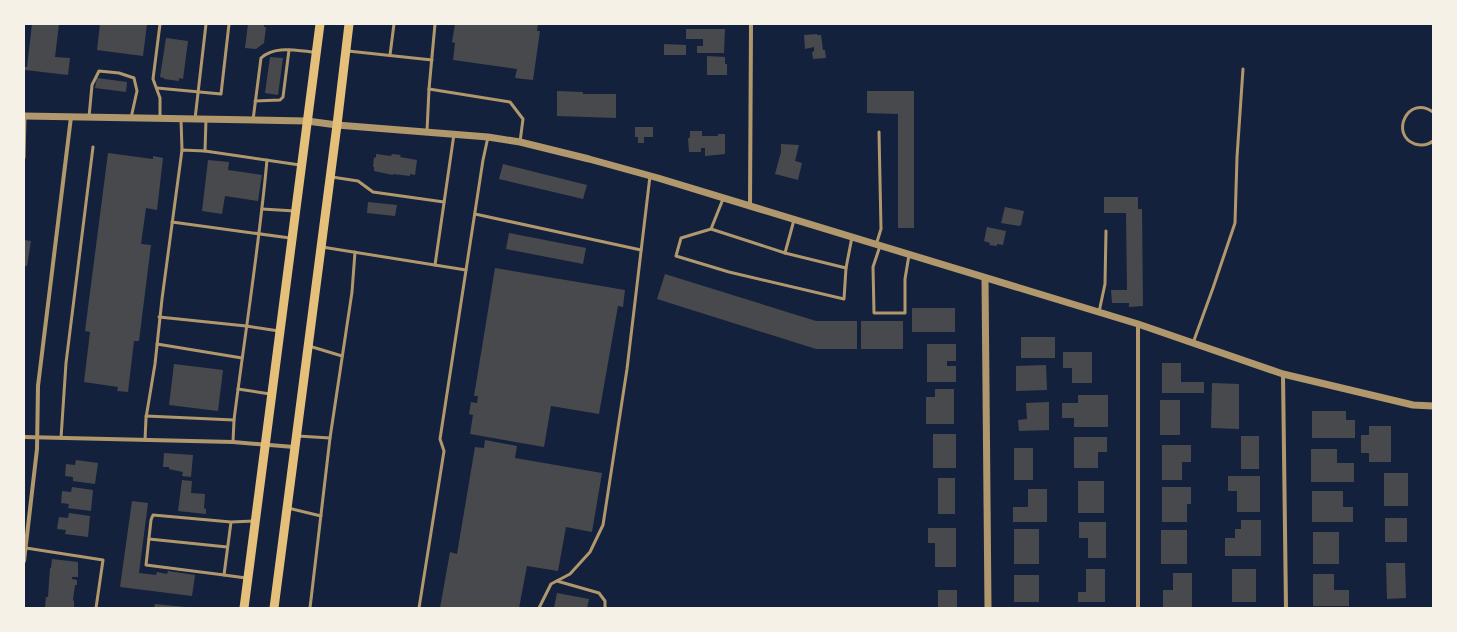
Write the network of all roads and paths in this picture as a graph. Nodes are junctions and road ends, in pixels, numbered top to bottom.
1 (160, 24) edge
2 (206, 24) edge
3 (229, 24) edge
4 (320, 24) edge
5 (349, 24) edge
6 (394, 24) edge
7 (435, 24) edge
8 (751, 24) edge
9 (289, 50) junction
10 (346, 51) junction
11 (316, 52) junction
12 (390, 56) junction
13 (432, 60) junction
14 (1243, 69) dead end
15 (157, 88) junction
16 (429, 89) junction
17 (198, 92) junction
18 (255, 100) junction
19 (1433, 112) edge
20 (25, 116) edge
21 (71, 117) junction
22 (89, 117) junction
23 (131, 118) junction
24 (160, 118) junction
25 (181, 118) junction
26 (194, 119) junction
27 (206, 119) junction
28 (253, 120) junction
29 (307, 121) junction
30 (337, 125) junction
31 (427, 131) junction
32 (879, 132) dead end
33 (454, 134) junction
34 (488, 136) junction
35 (1433, 141) edge
36 (520, 142) junction
37 (93, 147) dead end
38 (182, 150) junction
39 (204, 151) junction
40 (24, 158) edge
41 (267, 160) junction
42 (301, 165) junction
43 (331, 176) junction
44 (650, 176) junction
45 (724, 198) junction
46 (444, 202) junction
47 (750, 206) junction
48 (262, 208) junction
49 (296, 211) junction
50 (475, 214) junction
51 (794, 220) junction
52 (172, 222) junction
53 (711, 229) junction
54 (1106, 231) dead end
55 (259, 235) junction
56 (852, 237) junction
57 (292, 238) junction
58 (878, 245) junction
59 (320, 246) junction
60 (641, 250) junction
61 (355, 252) junction
62 (785, 253) junction
63 (909, 255) junction
64 (435, 265) junction
65 (846, 268) junction
66 (466, 270) junction
67 (985, 278) junction
68 (1099, 312) junction
69 (160, 317) junction
70 (1138, 324) junction
71 (246, 326) junction
72 (280, 331) junction
73 (1193, 343) junction
74 (157, 344) junction
75 (308, 346) junction
76 (342, 356) junction
77 (242, 358) junction
78 (1283, 374) junction
79 (238, 389) junction
80 (272, 394) junction
81 (1433, 406) edge
82 (146, 416) junction
83 (234, 420) junction
84 (296, 435) junction
85 (24, 437) edge
86 (36, 437) junction
87 (61, 438) junction
88 (330, 438) junction
89 (145, 440) junction
90 (233, 442) junction
91 (265, 444) junction
92 (294, 447) junction
93 (287, 508) junction
94 (24, 513) edge
95 (30, 513) junction
96 (321, 516) junction
97 (256, 520) junction
98 (230, 522) junction
99 (149, 539) junction
100 (227, 547) junction
101 (26, 548) junction
102 (24, 561) edge
103 (224, 575) junction
104 (248, 578) junction
105 (557, 581) junction
106 (96, 608) edge
107 (244, 608) edge
108 (274, 608) edge
109 (310, 608) edge
110 (419, 608) edge
111 (539, 608) edge
112 (605, 608) edge
113 (988, 608) edge
114 (1138, 608) edge
115 (1286, 608) edge

1 - 15 lane
2 - 17 lane
3 - 17 lane
4 - 11 main road
5 - 10 main road
6 - 12 lane
7 - 13 lane
8 - 47 street
9 - 11 lane
9 - 18 lane
9 - 18 lane
10 - 12 lane
10 - 30 main road
11 - 29 main road
12 - 13 lane
13 - 16 lane
14 - 73 lane
15 - 17 lane
15 - 24 lane
16 - 31 lane
16 - 36 lane
17 - 26 lane
18 - 28 lane
19 - 35 lane
20 - 21 street
20 - 40 lane
21 - 22 street
21 - 86 street
22 - 23 street
22 - 23 lane
23 - 24 street
24 - 25 street
25 - 26 street
25 - 38 lane
26 - 27 street
27 - 28 street
27 - 39 lane
28 - 29 street
29 - 30 street
29 - 42 main road
30 - 31 street
30 - 43 main road
31 - 33 street
32 - 58 lane
33 - 34 street
33 - 46 lane
34 - 36 street
34 - 50 lane
36 - 44 street
37 - 87 lane
38 - 39 lane
38 - 52 lane
39 - 41 lane
41 - 42 lane
41 - 48 lane
42 - 49 main road
43 - 46 lane
43 - 59 main road
44 - 45 street
44 - 60 lane
45 - 47 street
45 - 53 lane
46 - 64 lane
47 - 51 street
48 - 49 lane
48 - 55 lane
49 - 57 main road
50 - 60 lane
50 - 66 lane
51 - 56 street
51 - 62 lane
52 - 55 lane
52 - 69 lane
53 - 62 lane
53 - 65 lane
54 - 68 lane
55 - 57 lane
55 - 71 lane
56 - 58 street
56 - 65 lane
57 - 72 main road
58 - 63 street
58 - 63 lane
59 - 61 lane
59 - 75 main road
60 - 105 lane
61 - 64 lane
61 - 76 lane
62 - 65 lane
63 - 67 street
64 - 66 lane
66 - 110 lane
67 - 68 street
67 - 113 street
68 - 70 street
69 - 71 lane
69 - 74 lane
70 - 73 street
70 - 114 street
71 - 72 lane
71 - 77 lane
72 - 80 main road
73 - 78 street
74 - 77 lane
74 - 82 lane
75 - 76 lane
75 - 84 main road
76 - 88 lane
77 - 79 lane
78 - 81 street
78 - 115 street
79 - 80 lane
79 - 83 lane
80 - 91 main road
82 - 83 lane
82 - 89 lane
83 - 90 lane
84 - 88 lane
84 - 92 main road
85 - 86 street
86 - 87 street
86 - 95 street
87 - 89 street
88 - 96 lane
89 - 90 street
90 - 91 street
91 - 92 street
91 - 97 main road
92 - 93 main road
93 - 96 lane
93 - 108 main road
94 - 95 lane
95 - 101 street
96 - 109 lane
97 - 98 lane
97 - 104 main road
98 - 99 lane
98 - 100 lane
99 - 100 lane
99 - 103 lane
100 - 103 lane
101 - 102 street
101 - 106 lane
103 - 104 lane
104 - 107 main road
105 - 111 lane
105 - 112 lane

